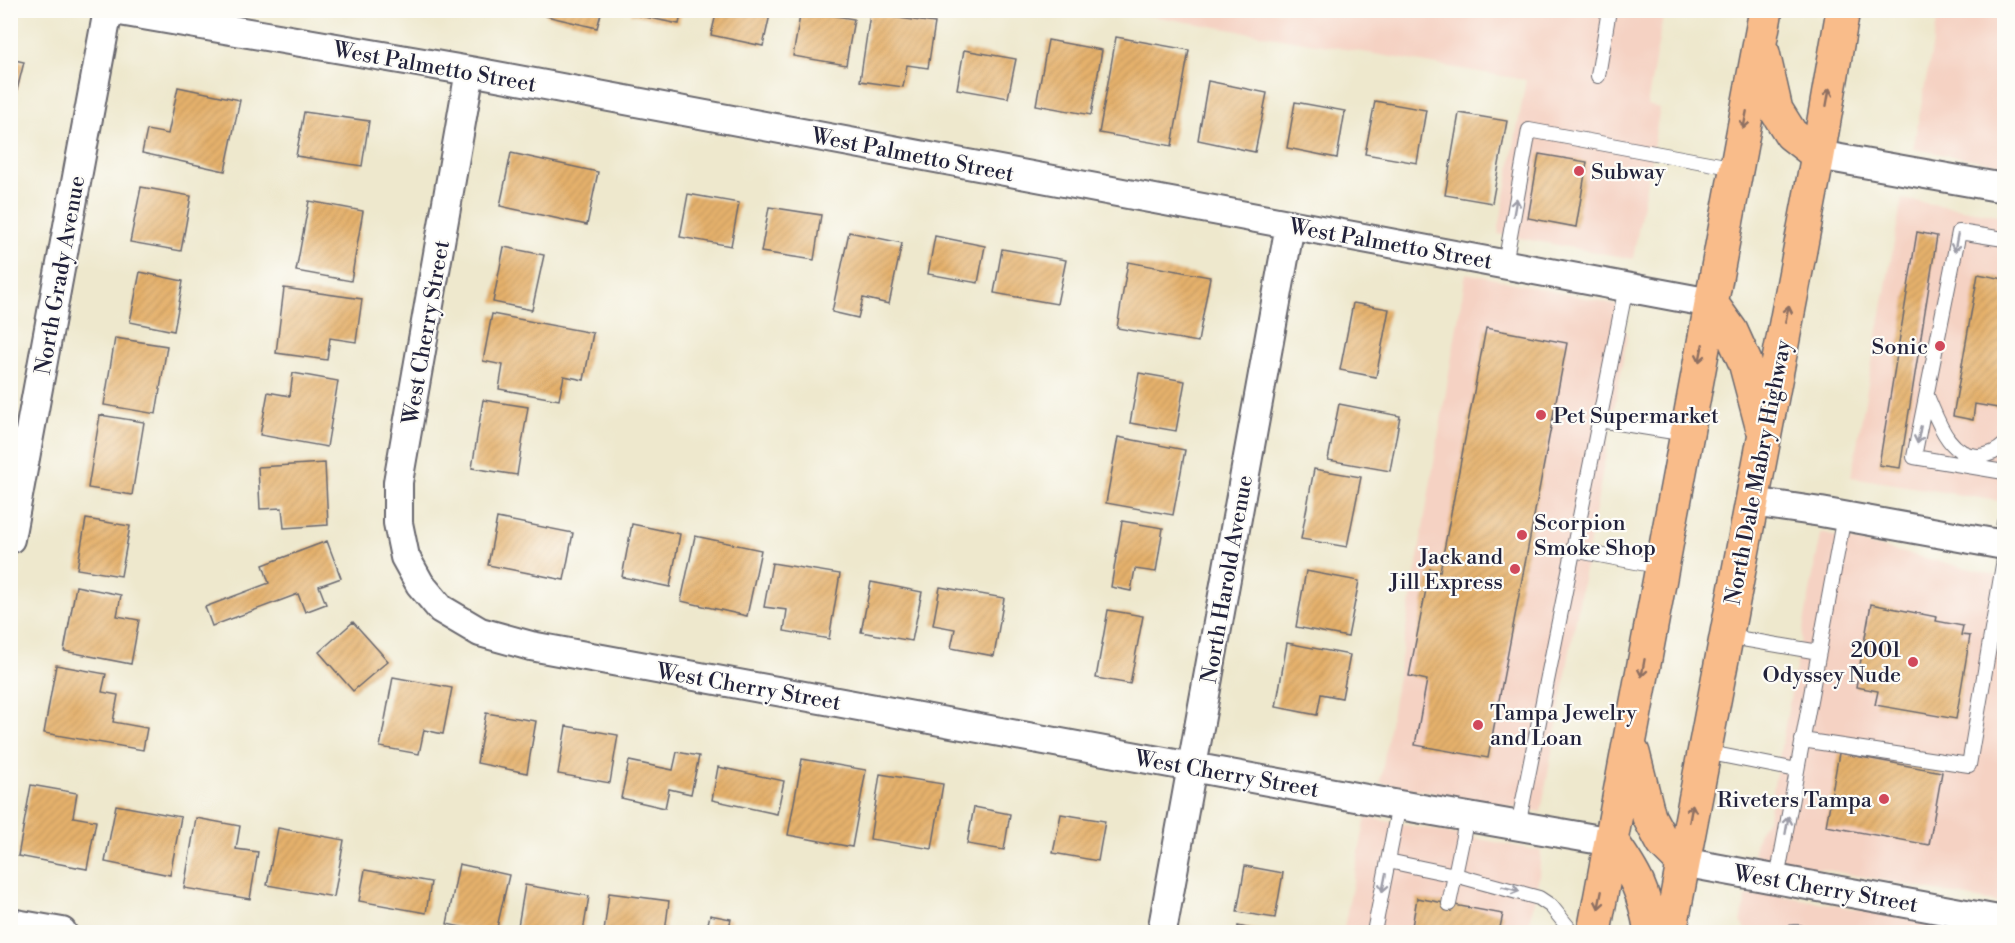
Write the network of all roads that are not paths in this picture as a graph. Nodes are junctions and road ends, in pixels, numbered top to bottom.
1 (108, 10) edge
2 (114, 10) edge
3 (1609, 10) edge
4 (1766, 10) edge
5 (1843, 10) edge
6 (1760, 42) junction
7 (470, 71) junction
8 (1598, 76) dead end
9 (1818, 155) junction
10 (1736, 168) junction
11 (2004, 188) edge
12 (1290, 225) junction
13 (2004, 239) edge
14 (1505, 264) junction
15 (1626, 287) junction
16 (1711, 303) junction
17 (1927, 396) junction
18 (1599, 420) junction
19 (1764, 433) junction
20 (1686, 434) junction
21 (2004, 445) edge
22 (2004, 472) edge
23 (1752, 502) junction
24 (1844, 516) junction
25 (10, 539) edge
26 (2004, 543) edge
27 (1573, 550) junction
28 (1662, 567) junction
29 (1725, 636) junction
30 (1819, 652) junction
31 (1630, 739) junction
32 (1802, 740) junction
33 (1703, 752) junction
34 (1192, 767) junction
35 (1797, 770) junction
36 (1399, 805) junction
37 (1467, 817) junction
38 (1518, 826) junction
39 (1612, 842) junction
40 (1388, 861) junction
41 (1682, 862) junction
42 (1455, 875) junction
43 (1777, 879) junction
44 (1449, 904) dead end
45 (2004, 921) edge
46 (10, 923) edge
47 (62, 933) edge
48 (1162, 933) edge
49 (1374, 933) edge
50 (1572, 933) edge
51 (1594, 933) edge
52 (1651, 933) edge
53 (1670, 933) edge
54 (1793, 933) edge
55 (1799, 933) edge

1 - 25 street, North Grady Avenue
2 - 7 street, West Palmetto Street
3 - 8 lane
4 - 6 main road
9 -> 5 main road, North Dale Mabry Highway
6 - 9 main road
6 -> 10 main road
7 - 12 street, West Palmetto Street
7 - 34 street, West Cherry Street
9 - 11 street
19 -> 9 main road, North Dale Mabry Highway
14 -> 10 lane
10 - 16 main road
12 - 14 street, West Palmetto Street
12 - 34 street, North Harold Avenue
13 -> 17 lane
14 - 15 street, West Palmetto Street
15 - 16 street, West Palmetto Street
15 - 18 lane
16 - 19 main road
16 -> 20 main road
17 - 21 lane
17 -> 22 lane
18 - 20 lane
18 - 27 lane
19 - 23 main road, North Dale Mabry Highway
20 - 28 main road
23 - 24 street
23 - 29 main road, North Dale Mabry Highway
24 - 26 street
24 - 30 lane
26 - 32 lane
27 - 28 lane
27 - 38 lane
28 -> 31 main road
29 - 30 lane
29 - 33 main road, North Dale Mabry Highway
30 - 32 lane
31 - 39 main road
31 - 41 main road
32 - 35 lane
33 - 35 lane
41 -> 33 main road, North Dale Mabry Highway
34 - 36 street, West Cherry Street
34 - 48 street, North Harold Avenue
43 -> 35 lane
36 - 37 street, West Cherry Street
36 - 40 lane
37 - 38 street, West Cherry Street
37 - 42 lane
38 - 39 street, West Cherry Street
39 -> 51 main road
39 - 52 main road
40 - 42 lane
40 -> 49 lane
41 - 43 street, West Cherry Street
41 - 53 main road, North Dale Mabry Highway
42 - 44 lane
42 -> 50 lane
43 - 45 street, West Cherry Street
46 - 47 street
54 - 55 lane

